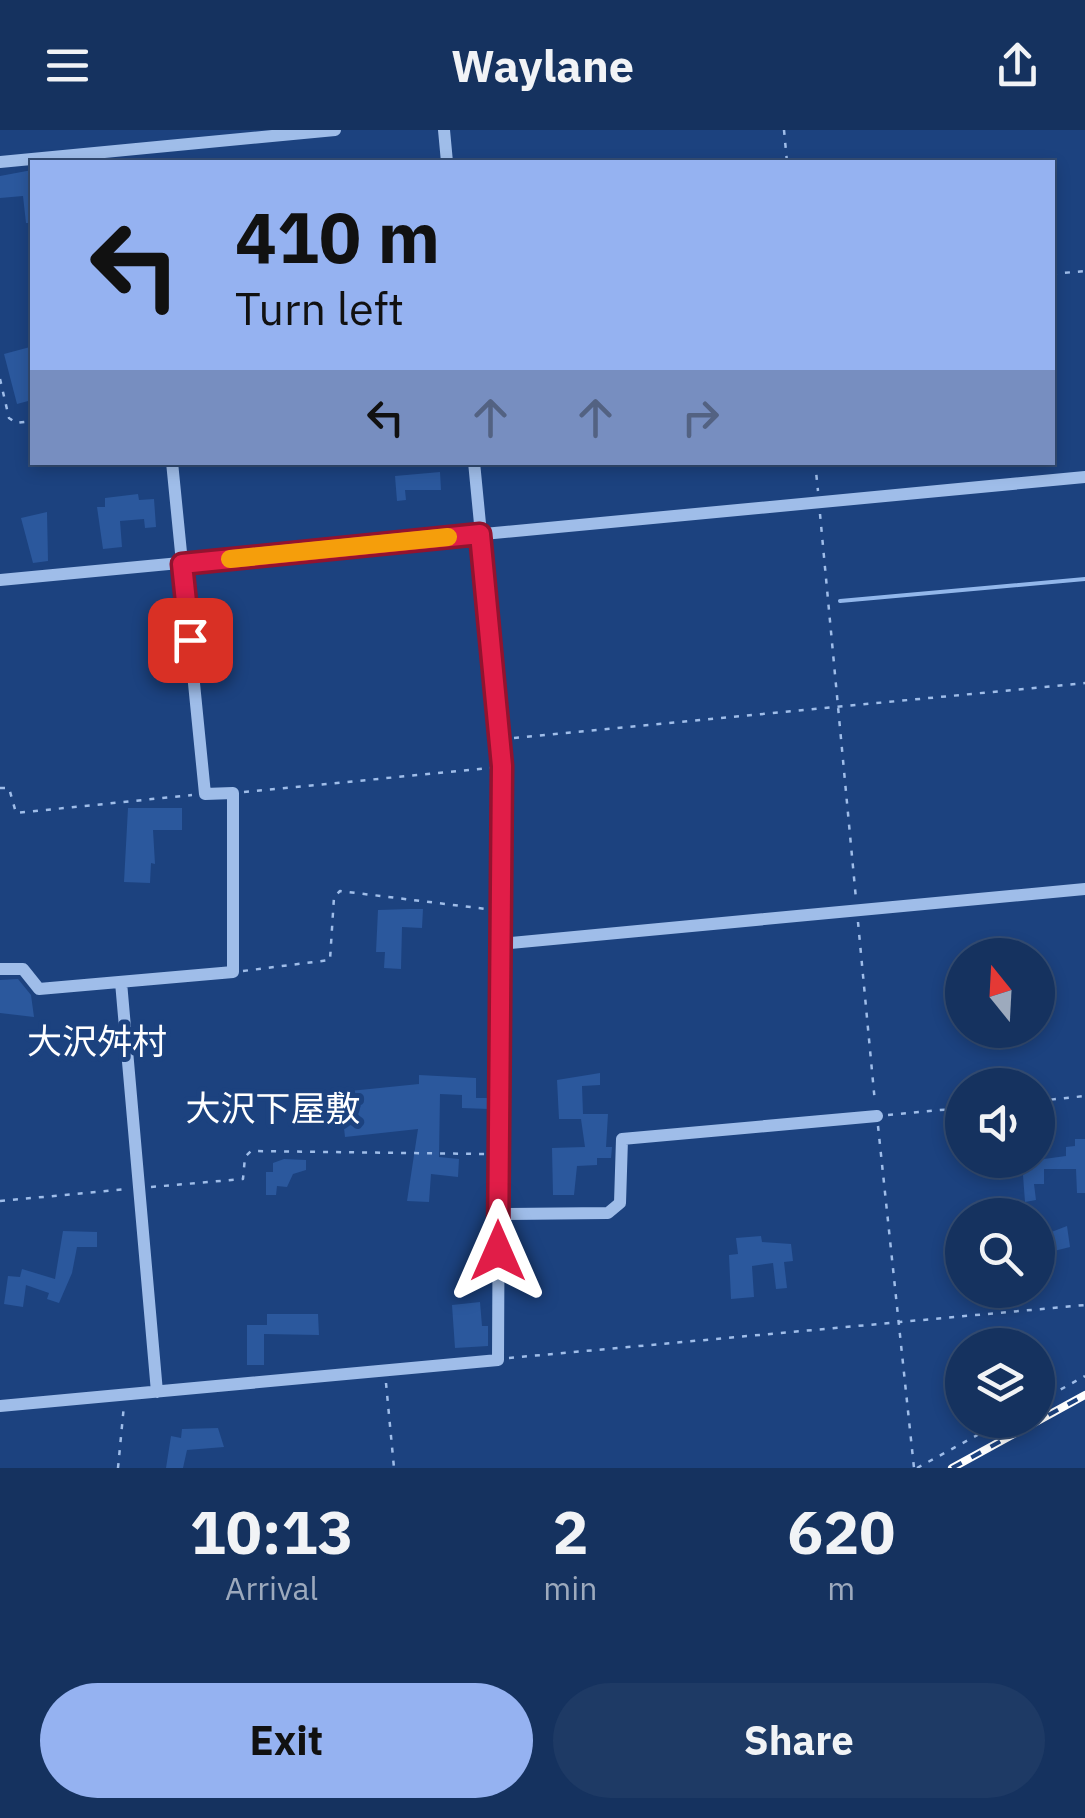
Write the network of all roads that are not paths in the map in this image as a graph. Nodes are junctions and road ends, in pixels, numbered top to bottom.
1 (335, 130) edge
2 (444, 130) edge
3 (143, 156) edge
4 (48, 160) edge
5 (447, 160) edge
6 (30, 161) edge
7 (0, 162) edge
8 (172, 465) edge
9 (474, 465) edge
10 (1085, 477) edge
11 (480, 534) junction
12 (182, 564) junction
13 (0, 580) edge
14 (1085, 890) edge
15 (499, 944) junction
16 (0, 968) edge
17 (121, 982) junction
18 (876, 1116) road end
19 (498, 1214) junction
20 (156, 1392) junction
21 (0, 1406) edge

1 - 3 street
2 - 5 street
3 - 4 street
6 - 7 street
8 - 12 street
9 - 11 street
10 - 11 street
11 - 12 street
11 - 15 street
12 - 13 street
12 - 17 street
14 - 15 street
15 - 19 street
16 - 17 street
17 - 20 street
18 - 19 street
19 - 20 street
20 - 21 street

